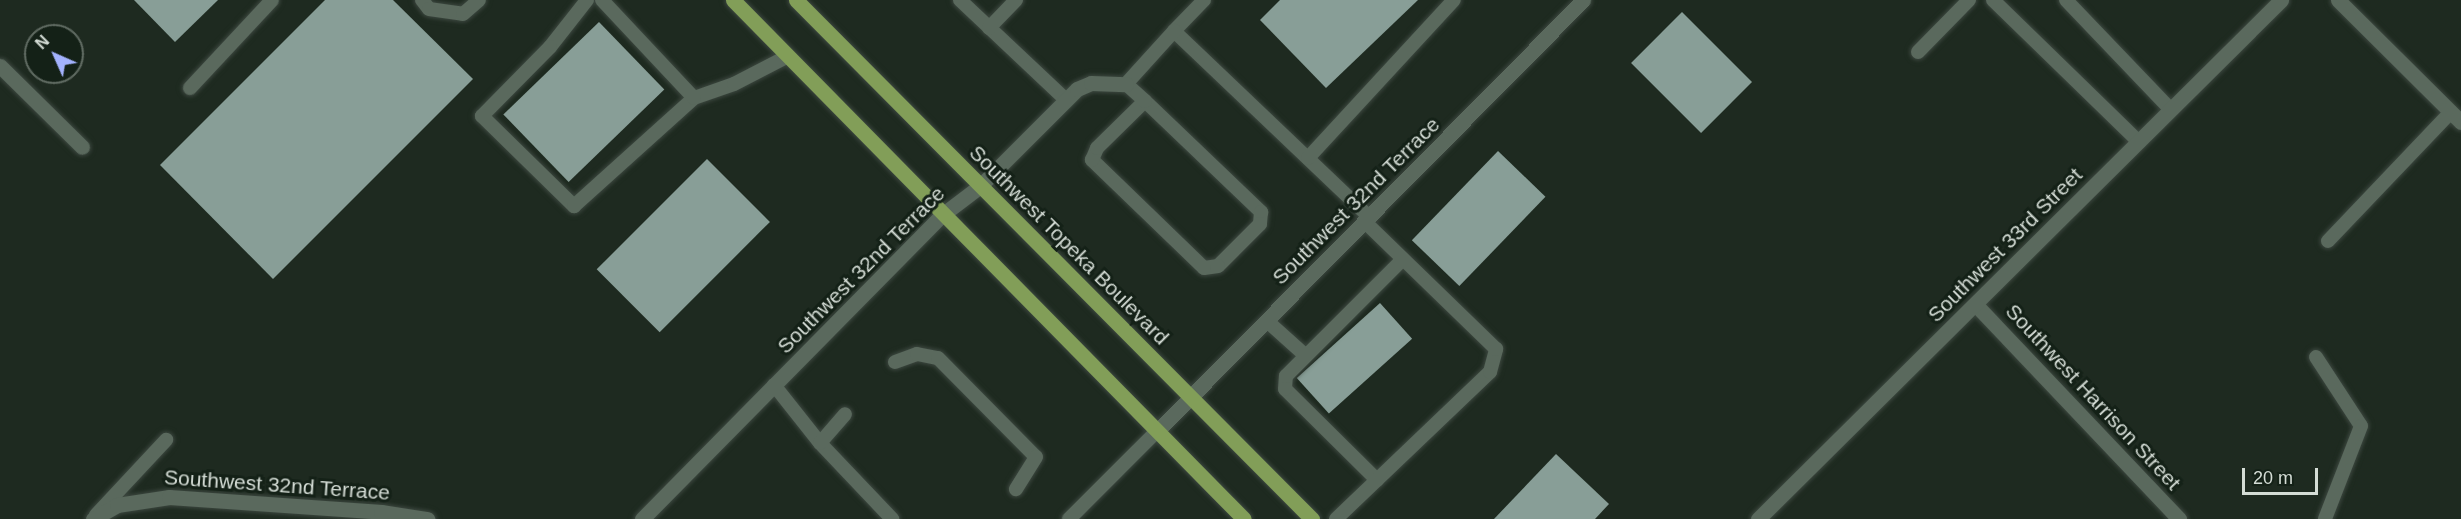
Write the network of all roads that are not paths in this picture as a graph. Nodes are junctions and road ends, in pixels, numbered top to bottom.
1 (272, 0) edge
2 (422, 0) edge
3 (479, 0) edge
4 (587, 0) edge
5 (602, 0) edge
6 (733, 0) edge
7 (796, 0) edge
8 (960, 0) edge
9 (1017, 0) edge
10 (1204, 0) edge
11 (1454, 0) edge
12 (1583, 0) edge
13 (1969, 0) edge
14 (1993, 0) edge
15 (2066, 0) edge
16 (2280, 0) edge
17 (2338, 0) edge
18 (989, 28) junction
19 (1174, 31) junction
20 (1918, 52) dead end
21 (788, 56) junction
22 (0, 66) edge
23 (1126, 84) junction
24 (190, 88) dead end
25 (694, 98) junction
26 (1066, 100) junction
27 (1145, 101) junction
28 (2171, 110) junction
29 (2456, 117) edge
30 (2139, 142) junction
31 (82, 147) dead end
32 (1308, 158) junction
33 (980, 186) junction
34 (942, 215) junction
35 (1367, 220) junction
36 (2328, 241) dead end
37 (1403, 259) junction
38 (1976, 304) junction
39 (1267, 321) junction
40 (1306, 357) junction
41 (2316, 357) dead end
42 (895, 362) dead end
43 (774, 385) junction
44 (1191, 396) junction
45 (845, 414) dead end
46 (1157, 431) junction
47 (166, 440) dead end
48 (820, 443) junction
49 (1377, 480) junction
50 (1016, 489) dead end
51 (93, 519) edge
52 (427, 519) edge
53 (642, 519) edge
54 (892, 519) edge
55 (1069, 519) edge
56 (1244, 519) edge
57 (1312, 519) edge
58 (1336, 519) edge
59 (1758, 519) edge
60 (2179, 519) edge
61 (2325, 519) edge

1 - 24 lane
2 - 3 lane
4 - 25 lane
5 - 25 lane
6 - 21 main road
7 - 33 main road, Southwest Topeka Boulevard
8 - 18 lane
9 - 18 lane
10 - 19 lane
11 - 32 lane
12 - 35 street, Southwest 32nd Terrace
13 - 20 lane
14 - 30 lane
15 - 28 lane
16 - 28 street, Southwest 33rd Street
17 - 29 street
18 - 26 lane
19 - 23 lane
19 - 32 lane
21 - 25 lane
21 - 34 main road
22 - 31 street
23 - 26 street, Southwest 32nd Terrace
23 - 27 lane
26 - 33 street, Southwest 32nd Terrace
27 - 27 lane
28 - 30 street, Southwest 33rd Street
29 - 36 lane
30 - 38 street, Southwest 33rd Street
32 - 35 lane
33 - 34 street, Southwest 32nd Terrace
33 - 44 main road, Southwest Topeka Boulevard
34 - 43 street, Southwest 32nd Terrace
34 - 46 main road
35 - 37 lane
35 - 39 street, Southwest 32nd Terrace
37 - 40 lane
37 - 49 lane
38 - 59 street, Southwest 33rd Street
38 - 60 street, Southwest Harrison Street
39 - 40 lane
39 - 44 street, Southwest 32nd Terrace
40 - 49 lane
41 - 61 lane
42 - 50 lane
43 - 48 lane
43 - 53 street, Southwest 32nd Terrace
44 - 46 street, Southwest 32nd Terrace
44 - 57 main road, Southwest Topeka Boulevard
45 - 48 lane
46 - 55 lane
46 - 56 main road
47 - 51 lane, Southwest 32nd Terrace
48 - 54 lane
49 - 58 lane
51 - 52 street, Southwest 32nd Terrace

